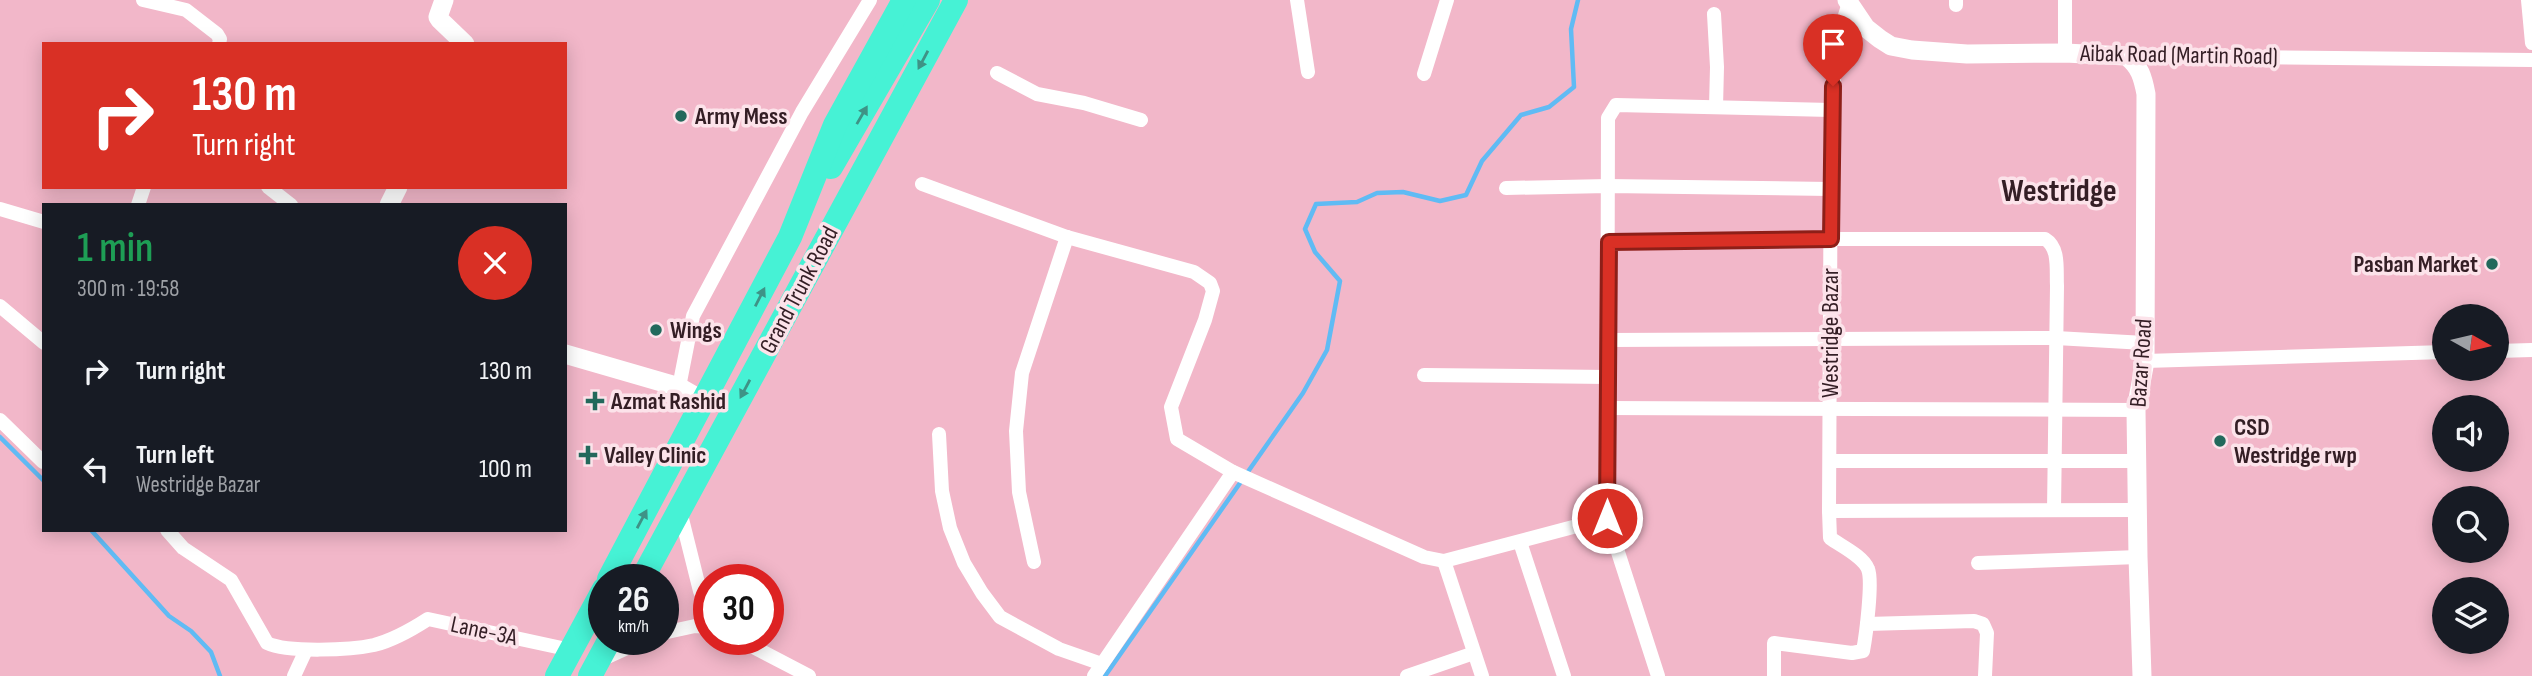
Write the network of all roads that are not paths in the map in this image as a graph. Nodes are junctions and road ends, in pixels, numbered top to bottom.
1 (143, 0) edge
2 (444, 0) edge
3 (870, 0) edge
4 (904, 0) edge
5 (928, 0) edge
6 (956, 0) edge
7 (1297, 0) edge
8 (1447, 0) edge
9 (2065, 0) edge
10 (2528, 0) edge
11 (1848, 2) edge
12 (189, 5) edge
13 (1714, 14) dead end
14 (219, 42) edge
15 (463, 42) edge
16 (2532, 43) edge
17 (2065, 53) junction
18 (2126, 56) junction
19 (2532, 60) edge
20 (1307, 72) dead end
21 (997, 73) dead end
22 (1424, 74) dead end
23 (1716, 107) junction
24 (1831, 110) junction
25 (1141, 120) dead end
26 (922, 184) dead end
27 (1608, 186) junction
28 (1506, 188) dead end
29 (271, 189) edge
30 (1830, 189) junction
31 (288, 203) edge
32 (0, 209) edge
33 (42, 221) edge
34 (790, 237) junction
35 (1067, 237) junction
36 (1831, 239) junction
37 (1609, 242) junction
38 (0, 306) edge
39 (2056, 338) junction
40 (1830, 339) junction
41 (1607, 340) junction
42 (42, 341) edge
43 (2532, 350) edge
44 (2510, 351) edge
45 (2145, 352) junction
46 (2432, 352) edge
47 (567, 355) edge
48 (1424, 375) dead end
49 (1607, 377) junction
50 (679, 387) junction
51 (705, 402) junction
52 (1830, 407) junction
53 (1607, 408) junction
54 (2054, 408) junction
55 (2136, 410) junction
56 (0, 419) edge
57 (939, 434) dead end
58 (2054, 460) junction
59 (1830, 461) junction
60 (2137, 461) junction
61 (42, 462) edge
62 (1240, 475) junction
63 (679, 510) junction
64 (2054, 510) junction
65 (2138, 510) junction
66 (1829, 511) junction
67 (1607, 518) junction
68 (171, 532) edge
69 (1520, 542) junction
70 (2138, 558) junction
71 (1444, 561) junction
72 (1034, 562) dead end
73 (1978, 563) dead end
74 (617, 564) edge
75 (650, 564) edge
76 (693, 564) edge
77 (588, 619) edge
78 (1867, 624) junction
79 (306, 650) junction
80 (571, 650) junction
81 (1474, 653) junction
82 (619, 655) edge
83 (769, 655) edge
84 (594, 669) edge
85 (1098, 670) edge
86 (294, 676) edge
87 (557, 676) edge
88 (810, 676) edge
89 (1407, 676) edge
90 (1482, 676) edge
91 (1564, 676) edge
92 (1658, 676) edge
93 (1774, 676) edge
94 (1985, 676) edge
95 (2142, 676) edge

1 - 12 street
2 - 15 street
3 - 50 street
4 - 34 highway, Grand Trunk Road
34 -> 5 highway, Grand Trunk Road
6 -> 63 highway, Grand Trunk Road
7 - 20 street
8 - 22 street
9 - 17 street
10 - 16 street
11 - 17 street, Aibak Road (Martin Road)
11 - 24 street, Westridge Bazar
12 - 14 street
13 - 23 street
17 - 18 street, Aibak Road (Martin Road)
18 - 19 street, Aibak Road (Martin Road)
18 - 45 street, Bazar Road
21 - 25 street
23 - 24 street
23 - 27 street
24 - 30 street, Westridge Bazar
26 - 35 street
27 - 28 street
27 - 30 street
27 - 37 street
29 - 31 street
30 - 36 street, Westridge Bazar
32 - 33 street
51 -> 34 highway, Grand Trunk Road
35 - 62 street
35 - 72 street
36 - 37 street
36 - 39 street
36 - 40 street, Westridge Bazar
37 - 41 street
38 - 42 street
39 - 40 street
39 - 45 street
39 - 54 street
40 - 41 street
40 - 52 street, Westridge Bazar
41 - 49 street
43 - 44 street
45 - 46 street
45 - 55 street, Bazar Road
47 - 50 street
48 - 49 street
49 - 53 street
50 - 51 street
74 -> 51 highway, Grand Trunk Road
52 - 53 street
52 - 54 street
52 - 59 street, Westridge Bazar
53 - 67 street
54 - 55 street
54 - 58 street
55 - 60 street, Bazar Road
56 - 61 street
57 - 85 street
58 - 59 street
58 - 60 street
58 - 64 street
59 - 66 street, Westridge Bazar
60 - 65 street, Bazar Road
62 - 71 street
62 - 85 street
63 - 75 highway, Grand Trunk Road
63 - 76 street
64 - 65 street
64 - 66 street
65 - 70 street, Bazar Road
66 - 78 street, Westridge Bazar
67 - 69 street
67 - 92 street
68 - 79 street, Lane-3A
69 - 71 street
69 - 91 street
70 - 73 street
70 - 95 street, Bazar Road
71 - 81 street
77 - 80 highway
78 - 93 street
78 - 94 street
79 - 80 street, Lane-3A
79 - 86 street
80 - 87 highway
81 - 89 street
81 - 90 street
82 - 84 street
83 - 88 street

